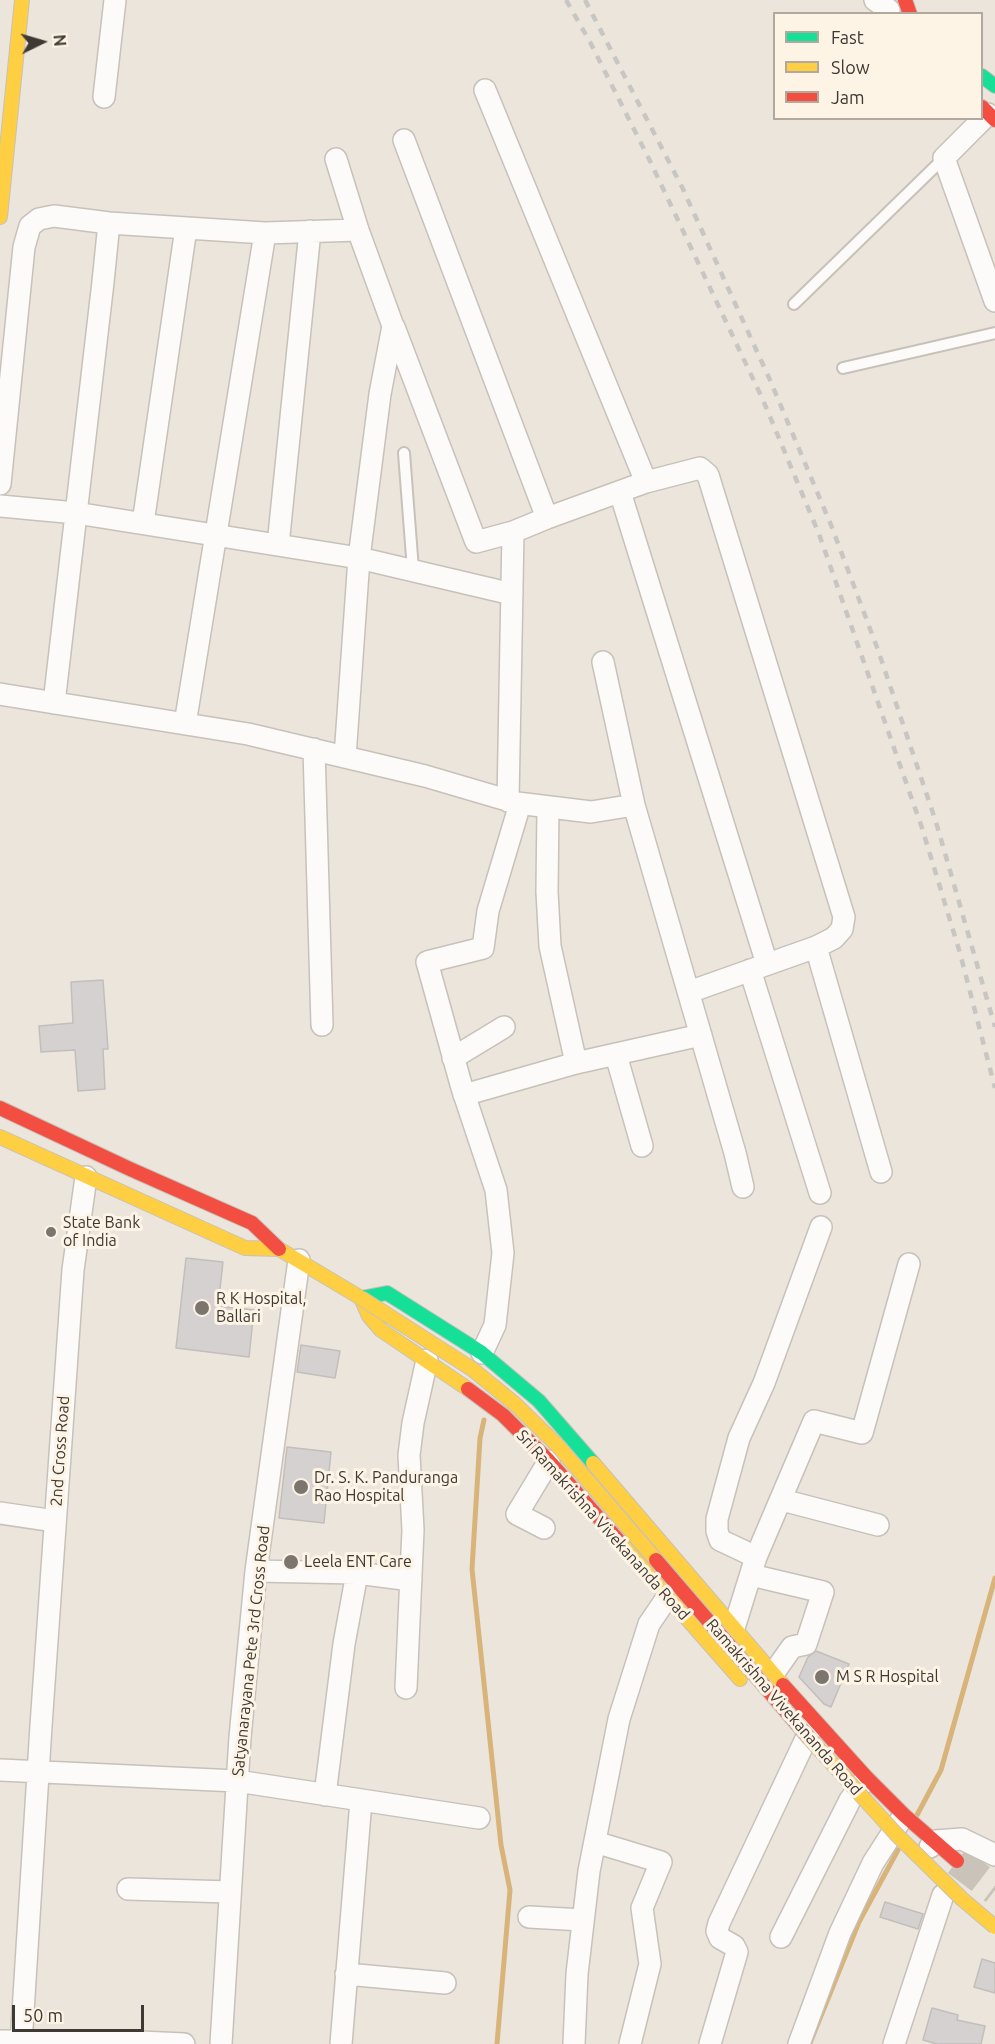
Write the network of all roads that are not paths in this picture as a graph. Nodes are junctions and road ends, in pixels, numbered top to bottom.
1 (22, 0) edge
2 (115, 0) edge
3 (889, 5) edge
4 (905, 12) edge
5 (485, 90) dead end
6 (104, 97) dead end
7 (982, 120) edge
8 (404, 140) dead end
9 (944, 158) junction
10 (336, 159) dead end
11 (0, 217) edge
12 (108, 223) junction
13 (186, 228) junction
14 (358, 230) junction
15 (310, 231) junction
16 (265, 233) junction
17 (995, 301) edge
18 (794, 304) dead end
19 (393, 326) junction
20 (995, 333) edge
21 (843, 368) dead end
22 (404, 453) dead end
23 (646, 482) junction
24 (0, 484) edge
25 (620, 492) junction
26 (0, 506) edge
27 (76, 513) junction
28 (547, 518) junction
29 (143, 523) junction
30 (513, 532) junction
31 (215, 536) junction
32 (278, 544) junction
33 (359, 558) junction
34 (413, 570) junction
35 (512, 594) junction
36 (603, 662) dead end
37 (0, 694) edge
38 (54, 703) junction
39 (185, 724) junction
40 (314, 749) junction
41 (345, 757) junction
42 (514, 802) junction
43 (634, 805) junction
44 (548, 807) junction
45 (816, 947) junction
46 (758, 968) junction
47 (689, 992) junction
48 (322, 1025) dead end
49 (504, 1027) dead end
50 (701, 1035) junction
51 (616, 1055) junction
52 (453, 1058) junction
53 (576, 1063) junction
54 (464, 1095) junction
55 (0, 1108) edge
56 (0, 1137) edge
57 (642, 1146) dead end
58 (881, 1173) dead end
59 (86, 1177) junction
60 (743, 1187) dead end
61 (820, 1193) dead end
62 (821, 1227) dead end
63 (279, 1249) junction
64 (299, 1260) junction
65 (909, 1264) dead end
66 (361, 1298) junction
67 (482, 1353) junction
68 (427, 1360) junction
69 (549, 1461) junction
70 (782, 1500) junction
71 (0, 1513) edge
72 (55, 1521) junction
73 (878, 1526) dead end
74 (544, 1528) dead end
75 (754, 1566) junction
76 (256, 1571) junction
77 (686, 1571) junction
78 (357, 1573) junction
79 (411, 1580) junction
80 (667, 1598) junction
81 (734, 1628) junction
82 (773, 1674) junction
83 (406, 1688) dead end
84 (815, 1720) junction
85 (801, 1746) junction
86 (0, 1770) edge
87 (38, 1773) junction
88 (867, 1778) junction
89 (237, 1782) junction
90 (325, 1795) junction
91 (850, 1800) junction
92 (361, 1801) junction
93 (904, 1815) junction
94 (479, 1818) dead end
95 (930, 1837) junction
96 (595, 1842) junction
97 (995, 1855) edge
98 (957, 1861) tunnel mouth
99 (128, 1888) dead end
100 (230, 1892) junction
101 (943, 1895) junction
102 (529, 1917) dead end
103 (583, 1920) junction
104 (995, 1927) edge
105 (781, 1937) dead end
106 (995, 1938) edge
107 (346, 1974) junction
108 (445, 1983) dead end
109 (0, 2041) edge
110 (21, 2043) edge
111 (184, 2044) edge
112 (221, 2044) edge
113 (341, 2044) edge
114 (574, 2044) edge
115 (630, 2044) edge
116 (710, 2044) edge
117 (799, 2044) edge
118 (894, 2044) edge

1 - 11 main road
2 - 6 street
3 - 4 main road
5 - 23 street
7 - 9 street
8 - 28 street
9 - 17 street
9 - 18 lane
10 - 14 street
12 - 13 street
12 - 24 street
12 - 27 street
13 - 16 street
13 - 29 street
14 - 15 street
14 - 19 street
15 - 16 street
15 - 32 street
16 - 31 street
19 - 30 street
19 - 33 street
20 - 21 lane
22 - 34 lane
23 - 25 street
23 - 45 street
25 - 28 street
25 - 46 street
26 - 27 street
27 - 29 street
27 - 38 street
28 - 30 street
29 - 31 street
30 - 35 street
31 - 32 street
31 - 39 street
32 - 33 street
33 - 34 street
33 - 41 street
34 - 35 street
35 - 42 street
36 - 43 street
37 - 38 street
38 - 39 street
39 - 40 street
40 - 41 street
40 - 48 street
41 - 42 street
42 - 44 street
42 - 52 street
43 - 44 street
43 - 47 street
44 - 53 street
45 - 46 street
45 - 58 street
46 - 47 street
46 - 61 street
47 - 50 street
49 - 52 street
50 - 51 street
50 - 60 street
51 - 53 street
51 - 57 street
52 - 54 street
53 - 54 street
54 - 67 street
55 - 63 main road, Sri Ramakrishna Vivekananda Road
56 - 59 main road, Sri Ramakrishna Vivekananda Road
59 - 63 main road, Sri Ramakrishna Vivekananda Road
59 - 72 street, 2nd Cross Road
62 - 75 street
63 - 64 main road, Sri Ramakrishna Vivekananda Road
64 - 66 main road, Sri Ramakrishna Vivekananda Road
64 - 76 street, Satyanarayana Pete 3rd Cross Road
65 - 70 street
66 - 67 main road
66 - 68 main road, Sri Ramakrishna Vivekananda Road
66 - 104 main road, Ramakrishna Vivekananda Road, bridge
67 - 77 main road
68 - 69 main road, Sri Ramakrishna Vivekananda Road
68 - 79 street
69 - 74 street
69 - 80 main road, Sri Ramakrishna Vivekananda Road
70 - 73 street
70 - 75 street
71 - 72 street
72 - 87 street, 2nd Cross Road
75 - 81 street
75 - 82 street
76 - 78 street
76 - 89 street, Satyanarayana Pete 3rd Cross Road
77 - 80 street
77 - 81 main road
78 - 79 street
78 - 90 street
79 - 83 street
80 - 85 main road, Sri Ramakrishna Vivekananda Road
80 - 96 street
81 - 82 main road
82 - 84 main road
84 - 85 street
84 - 88 main road
85 - 91 main road, Sri Ramakrishna Vivekananda Road
85 - 116 street
86 - 87 street
87 - 89 street
87 - 110 street, 2nd Cross Road
88 - 91 street
88 - 93 main road
89 - 90 street
89 - 100 street, Satyanarayana Pete 3rd Cross Road
90 - 92 street
91 - 93 main road, Sri Ramakrishna Vivekananda Road
91 - 105 street
92 - 94 street
92 - 107 street
93 - 95 main road
93 - 117 street
95 - 97 street
95 - 98 main road
95 - 101 street
96 - 103 street
96 - 115 street
99 - 100 street
100 - 112 street, Satyanarayana Pete 3rd Cross Road
101 - 106 street
101 - 118 street
102 - 103 street
103 - 114 street
107 - 108 street
107 - 113 street
109 - 110 street
110 - 111 street

